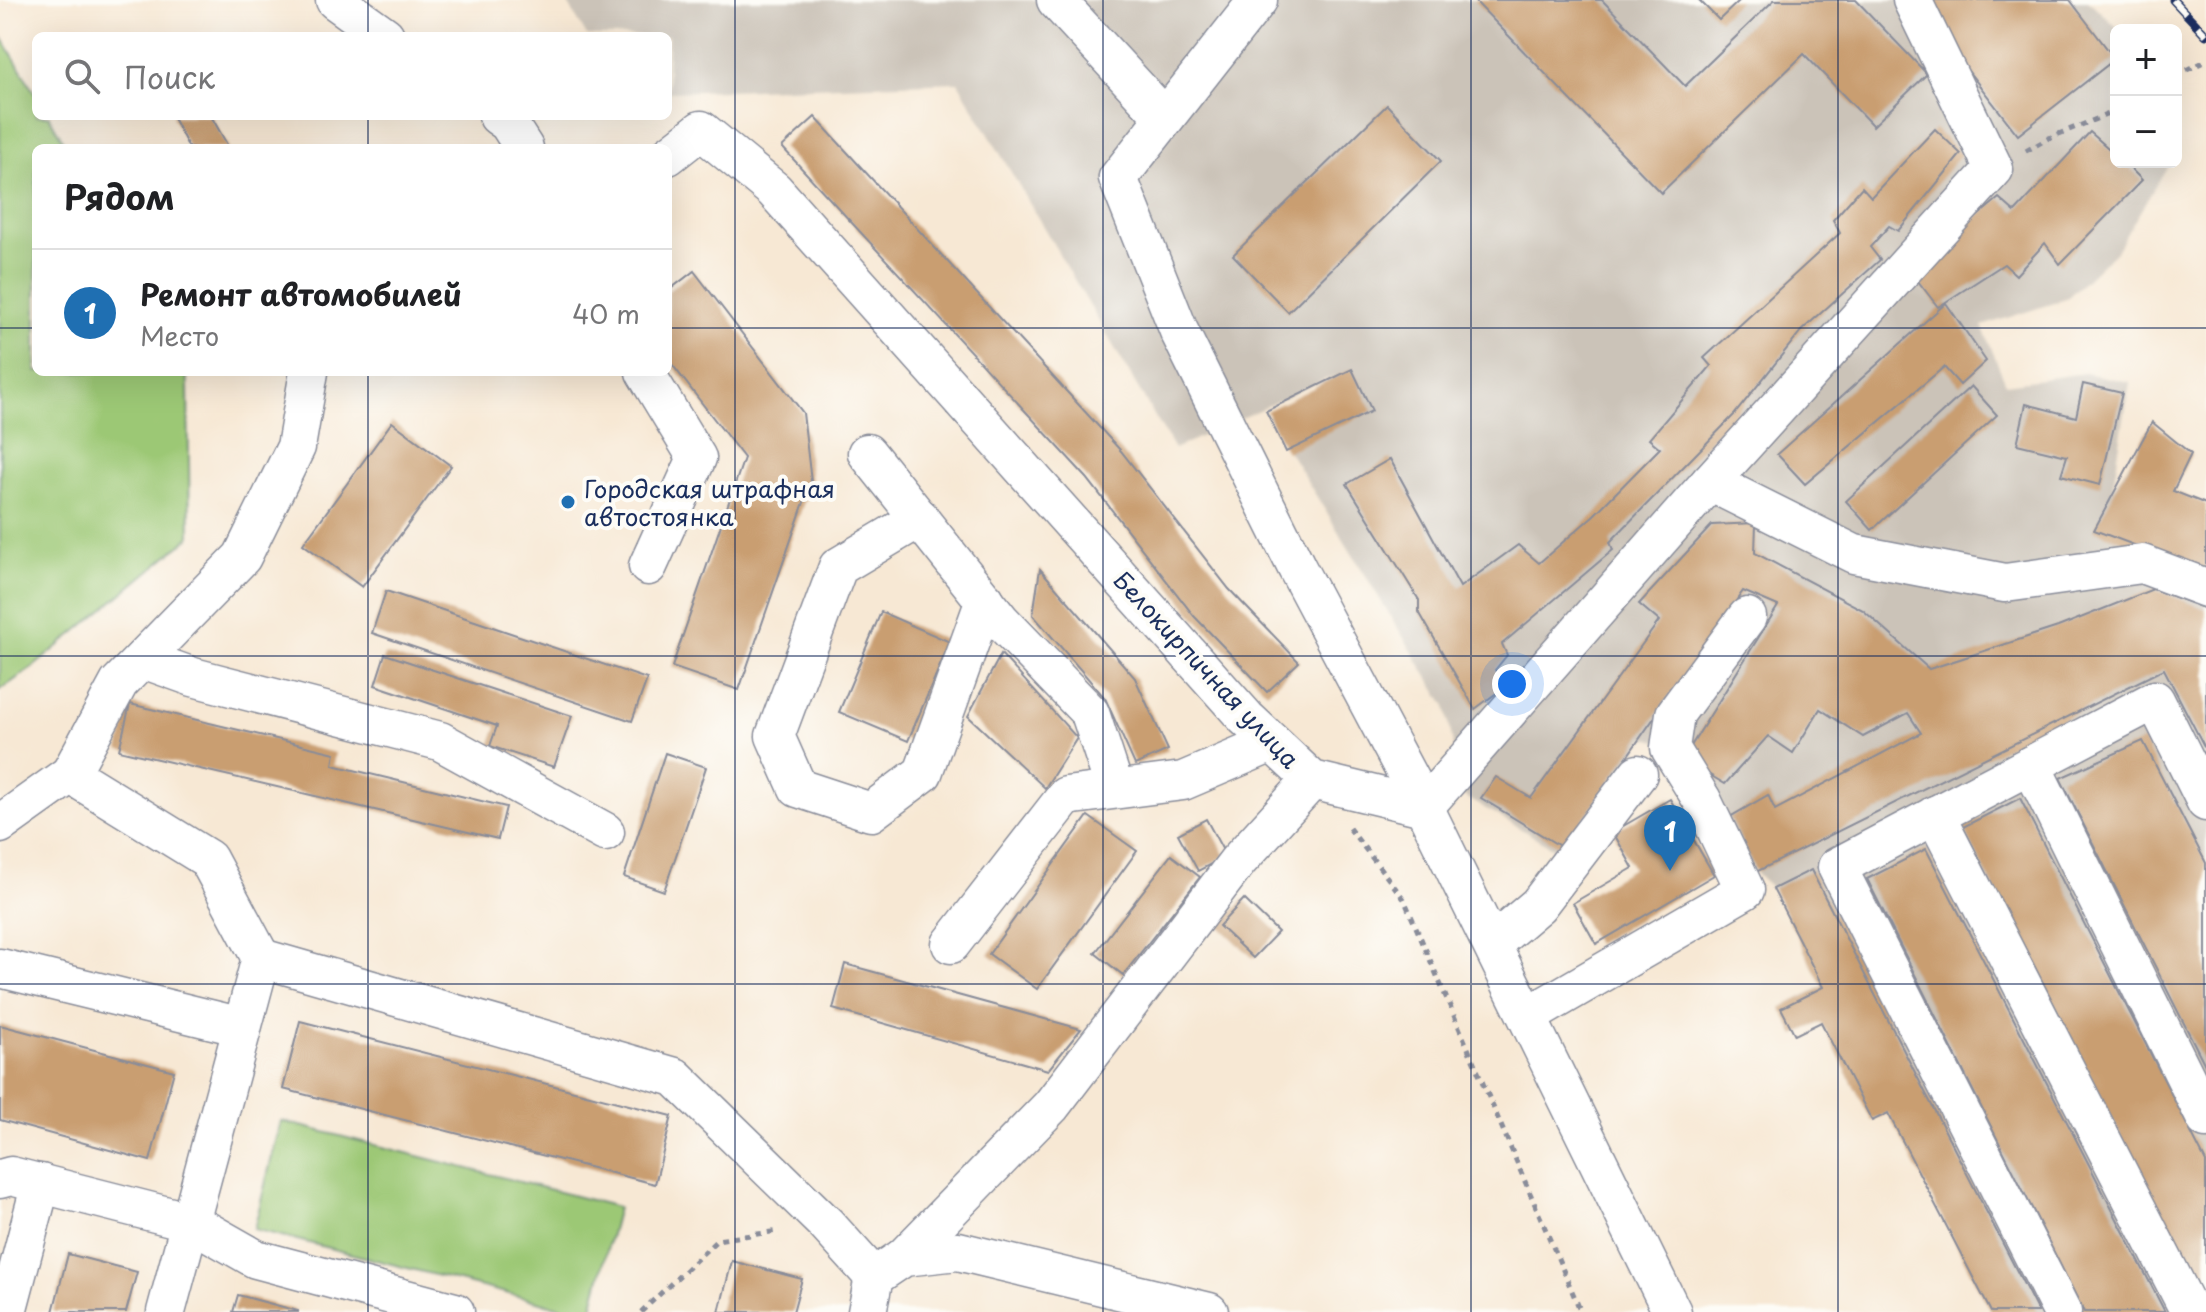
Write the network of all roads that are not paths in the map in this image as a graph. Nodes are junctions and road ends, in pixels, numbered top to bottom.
1 (335, 0) edge
2 (1056, 0) edge
3 (1258, 0) edge
4 (1912, 0) edge
5 (379, 32) edge
6 (1165, 118) junction
7 (504, 120) edge
8 (521, 144) edge
9 (672, 153) edge
10 (308, 376) edge
11 (647, 376) edge
12 (867, 453) dead end
13 (1710, 482) junction
14 (920, 518) junction
15 (648, 566) dead end
16 (2206, 588) edge
17 (985, 600) junction
18 (1747, 617) dead end
19 (143, 659) junction
20 (1272, 743) junction
21 (2031, 765) junction
22 (70, 774) junction
23 (1638, 774) dead end
24 (1312, 780) junction
25 (1115, 789) junction
26 (2206, 802) edge
27 (1424, 807) junction
28 (1935, 815) junction
29 (0, 824) edge
30 (605, 832) dead end
31 (951, 944) dead end
32 (1492, 944) junction
33 (261, 958) junction
34 (0, 968) edge
35 (1528, 1016) junction
36 (242, 1027) junction
37 (2206, 1119) edge
38 (0, 1179) edge
39 (41, 1183) junction
40 (191, 1222) junction
41 (882, 1282) edge
42 (7, 1312) edge
43 (166, 1312) edge
44 (455, 1312) edge
45 (1209, 1312) edge
46 (1672, 1312) edge
47 (2062, 1312) edge
48 (2190, 1312) edge

1 - 5 street
2 - 6 street
3 - 6 street
4 - 13 street
6 - 27 street
7 - 8 street
9 - 20 street, Белокирпичная улица
10 - 19 street
11 - 15 street
12 - 14 street
13 - 16 street
13 - 27 street
14 - 17 street
14 - 17 street
17 - 25 street
18 - 35 street
19 - 22 street
19 - 30 street
20 - 24 street, Белокирпичная улица
20 - 25 street
21 - 26 street
21 - 28 street
21 - 37 street
22 - 29 street
22 - 33 street
23 - 32 street
24 - 27 street, Белокирпичная улица
24 - 41 street
25 - 31 street
27 - 32 street
28 - 47 street
28 - 48 street
32 - 35 street
33 - 36 street
33 - 41 street
34 - 36 street
35 - 46 street
36 - 40 street
38 - 39 street
39 - 40 street
39 - 42 street
40 - 43 street
40 - 44 street
41 - 45 street

